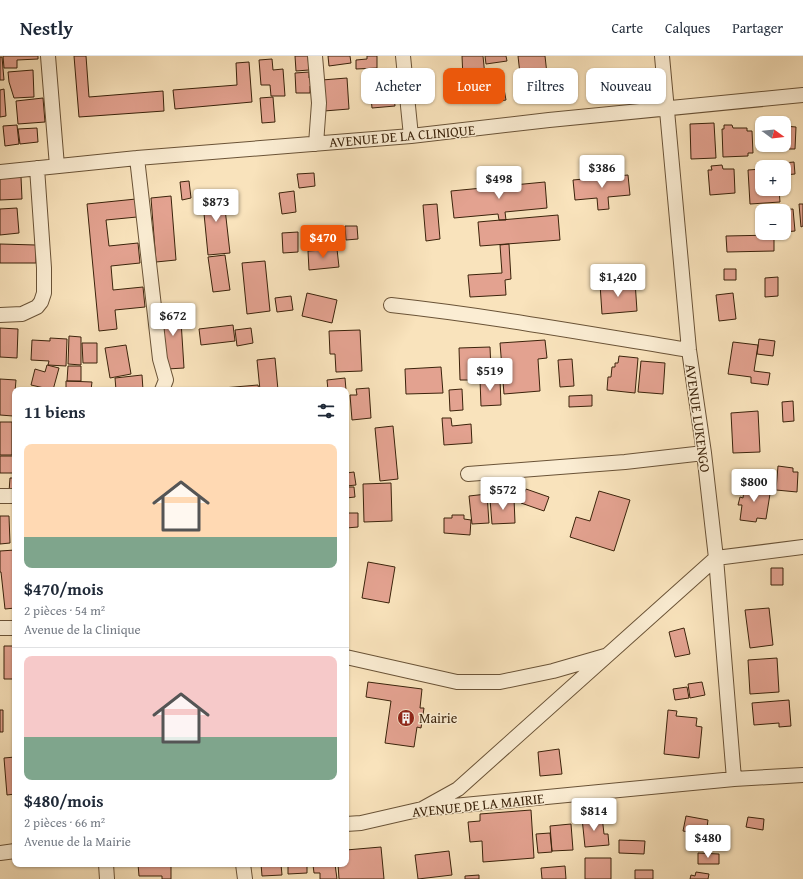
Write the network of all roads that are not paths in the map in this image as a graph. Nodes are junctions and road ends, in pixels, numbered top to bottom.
1 (48, 56) edge
2 (315, 56) edge
3 (403, 56) edge
4 (662, 56) edge
5 (803, 95) edge
6 (667, 109) junction
7 (411, 136) junction
8 (316, 144) junction
9 (137, 158) junction
10 (58, 166) junction
11 (37, 168) junction
12 (0, 172) edge
13 (391, 305) dead end
14 (0, 315) edge
15 (689, 350) junction
16 (168, 387) edge
17 (704, 453) junction
18 (468, 474) dead end
19 (0, 496) edge
20 (12, 496) edge
21 (803, 547) edge
22 (716, 558) junction
23 (0, 628) edge
24 (12, 628) edge
25 (609, 654) junction
26 (349, 658) edge
27 (803, 775) edge
28 (734, 779) junction
29 (422, 809) junction
30 (349, 824) edge
31 (12, 851) edge
32 (0, 853) edge
33 (106, 867) edge
34 (243, 867) edge
35 (107, 879) edge
36 (245, 879) edge

1 - 10 street
2 - 8 street
3 - 7 street
4 - 6 street, AVENUE LUKENGO
5 - 6 street, AVENUE DE LA CLINIQUE
6 - 7 street, AVENUE DE LA CLINIQUE
6 - 15 street, AVENUE LUKENGO
7 - 8 street, AVENUE DE LA CLINIQUE
8 - 9 street, AVENUE DE LA CLINIQUE
9 - 10 street, AVENUE DE LA CLINIQUE
9 - 16 street
10 - 11 street, AVENUE DE LA CLINIQUE
11 - 12 street, AVENUE DE LA CLINIQUE
11 - 14 street
13 - 15 street
15 - 17 street, AVENUE LUKENGO
17 - 18 street
17 - 22 street, AVENUE LUKENGO
19 - 20 street
21 - 22 street
22 - 25 street
22 - 28 street, AVENUE LUKENGO
23 - 24 street
25 - 26 street
25 - 29 street
27 - 28 street, AVENUE DE LA MAIRIE
28 - 29 street, AVENUE DE LA MAIRIE
29 - 30 street, AVENUE DE LA MAIRIE
31 - 32 street
33 - 35 street
34 - 36 street

